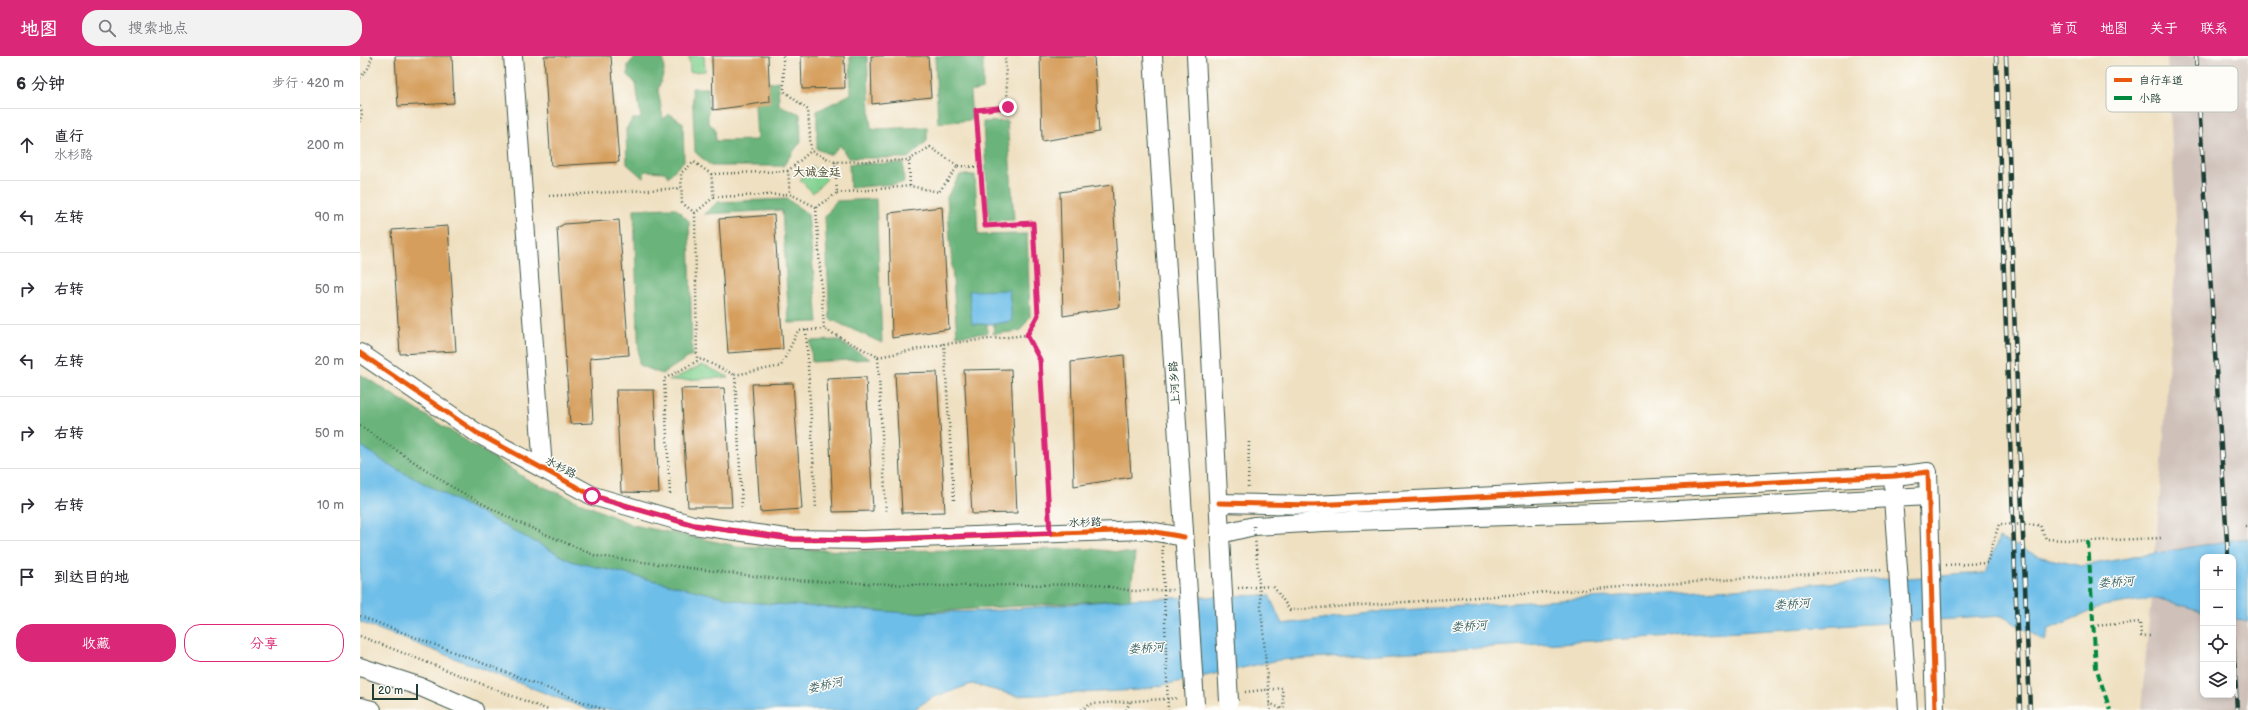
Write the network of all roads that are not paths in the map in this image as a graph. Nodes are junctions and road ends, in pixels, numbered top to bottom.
1 (513, 56) edge
2 (1153, 56) edge
3 (1196, 56) edge
4 (360, 353) edge
5 (543, 469) junction
6 (1895, 476) junction
7 (1928, 496) junction
8 (1893, 498) junction
9 (1219, 503) junction
10 (1220, 534) junction
11 (1184, 537) junction
12 (360, 667) edge
13 (1230, 705) edge
14 (360, 707) edge
15 (1195, 707) edge
16 (372, 710) edge
17 (474, 710) edge
18 (1908, 710) edge
19 (1935, 710) edge

1 - 5 street
2 - 11 street, 上河乡路
3 - 9 street
4 - 5 street, 水杉路
5 - 11 street, 水杉路
6 - 7 street
6 - 8 street
6 - 9 street
7 - 8 street
7 - 19 street
8 - 10 street
8 - 18 street
9 - 10 street
10 - 13 street, bridge
11 - 15 street, 上河乡路, bridge
12 - 17 street
14 - 16 street

